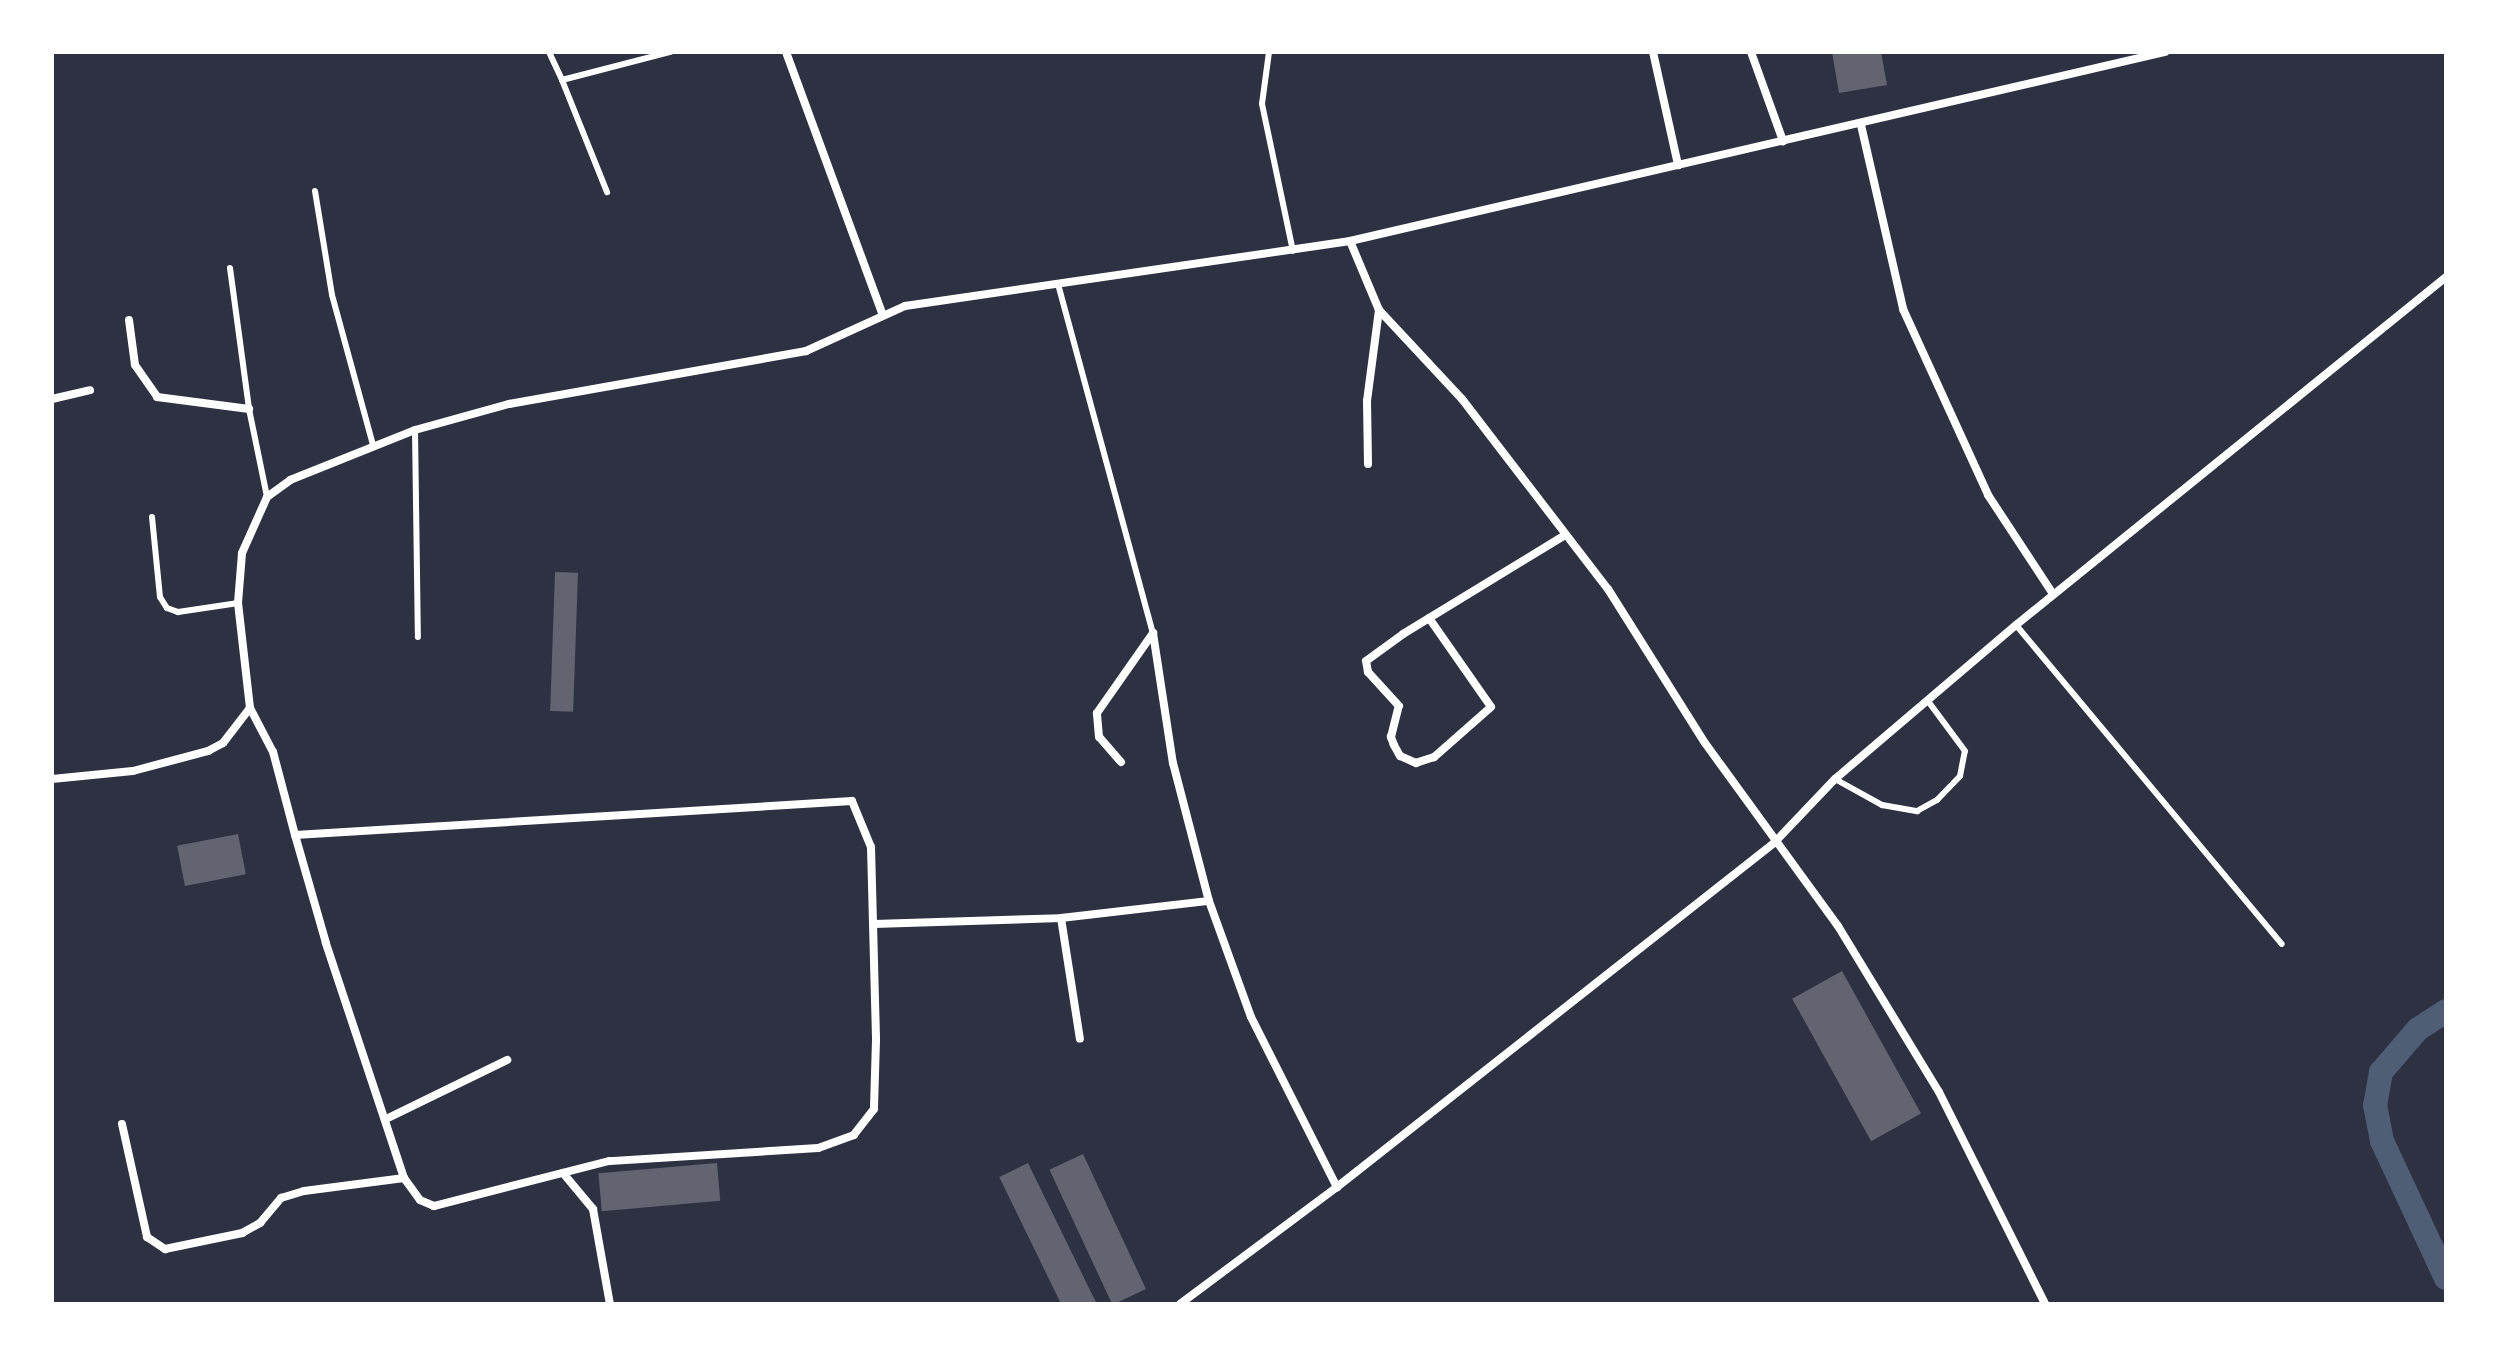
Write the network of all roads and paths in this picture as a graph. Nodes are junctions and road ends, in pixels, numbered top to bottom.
1 (549, 52) edge
2 (670, 52) edge
3 (798, 52) edge
4 (1269, 52) edge
5 (1653, 52) edge
6 (1751, 52) edge
7 (2165, 52) edge
8 (787, 53) edge
9 (562, 80) junction
10 (1861, 125) junction
11 (1783, 141) junction
12 (1678, 165) junction
13 (315, 191) dead end
14 (607, 192) dead end
15 (1350, 241) junction
16 (1293, 251) junction
17 (230, 268) dead end
18 (2446, 277) edge
19 (1058, 284) junction
20 (1379, 310) junction
21 (882, 313) junction
22 (129, 320) dead end
23 (90, 390) dead end
24 (52, 399) edge
25 (249, 409) junction
26 (415, 430) junction
27 (373, 445) junction
28 (1368, 464) dead end
29 (267, 497) junction
30 (152, 517) dead end
31 (1565, 535) junction
32 (2053, 594) junction
33 (238, 603) junction
34 (1429, 618) junction
35 (2016, 625) junction
36 (1153, 633) junction
37 (418, 637) dead end
38 (1928, 701) junction
39 (250, 708) junction
40 (1121, 762) dead end
41 (52, 779) edge
42 (1835, 779) junction
43 (295, 835) junction
44 (1774, 843) junction
45 (1209, 901) junction
46 (1061, 918) junction
47 (874, 924) junction
48 (2282, 944) dead end
49 (1080, 1039) dead end
50 (507, 1060) dead end
51 (386, 1119) junction
52 (122, 1124) dead end
53 (563, 1173) junction
54 (404, 1178) junction
55 (1337, 1187) junction
56 (610, 1304) edge
57 (1180, 1304) edge
58 (2045, 1304) edge

1 - 9 lane
2 - 9 lane
3 - 8 street
4 - 16 lane
5 - 12 street
6 - 11 street
7 - 10 street
8 - 21 street
9 - 14 lane
10 - 11 street
10 - 32 street
11 - 12 street
12 - 15 street
13 - 27 lane
15 - 16 street
15 - 20 street
16 - 19 street
17 - 25 lane
18 - 32 street
19 - 21 street
19 - 36 lane
20 - 28 street
20 - 31 street
21 - 26 street
22 - 25 street
23 - 24 street
25 - 29 lane
26 - 27 street
26 - 37 lane
27 - 29 street
29 - 33 street
30 - 33 lane
31 - 34 street
31 - 44 street
32 - 35 street
33 - 39 street
34 - 34 street
35 - 38 street
35 - 48 lane
36 - 40 street
36 - 45 street
38 - 42 street
38 - 42 lane
39 - 41 street
39 - 43 street
42 - 44 street
43 - 47 street
43 - 51 street
44 - 55 street
44 - 58 street
45 - 46 street
45 - 55 street
46 - 47 street
46 - 49 street
47 - 53 street
50 - 51 street
51 - 54 street
52 - 54 street
53 - 54 street
53 - 56 street
55 - 57 street

